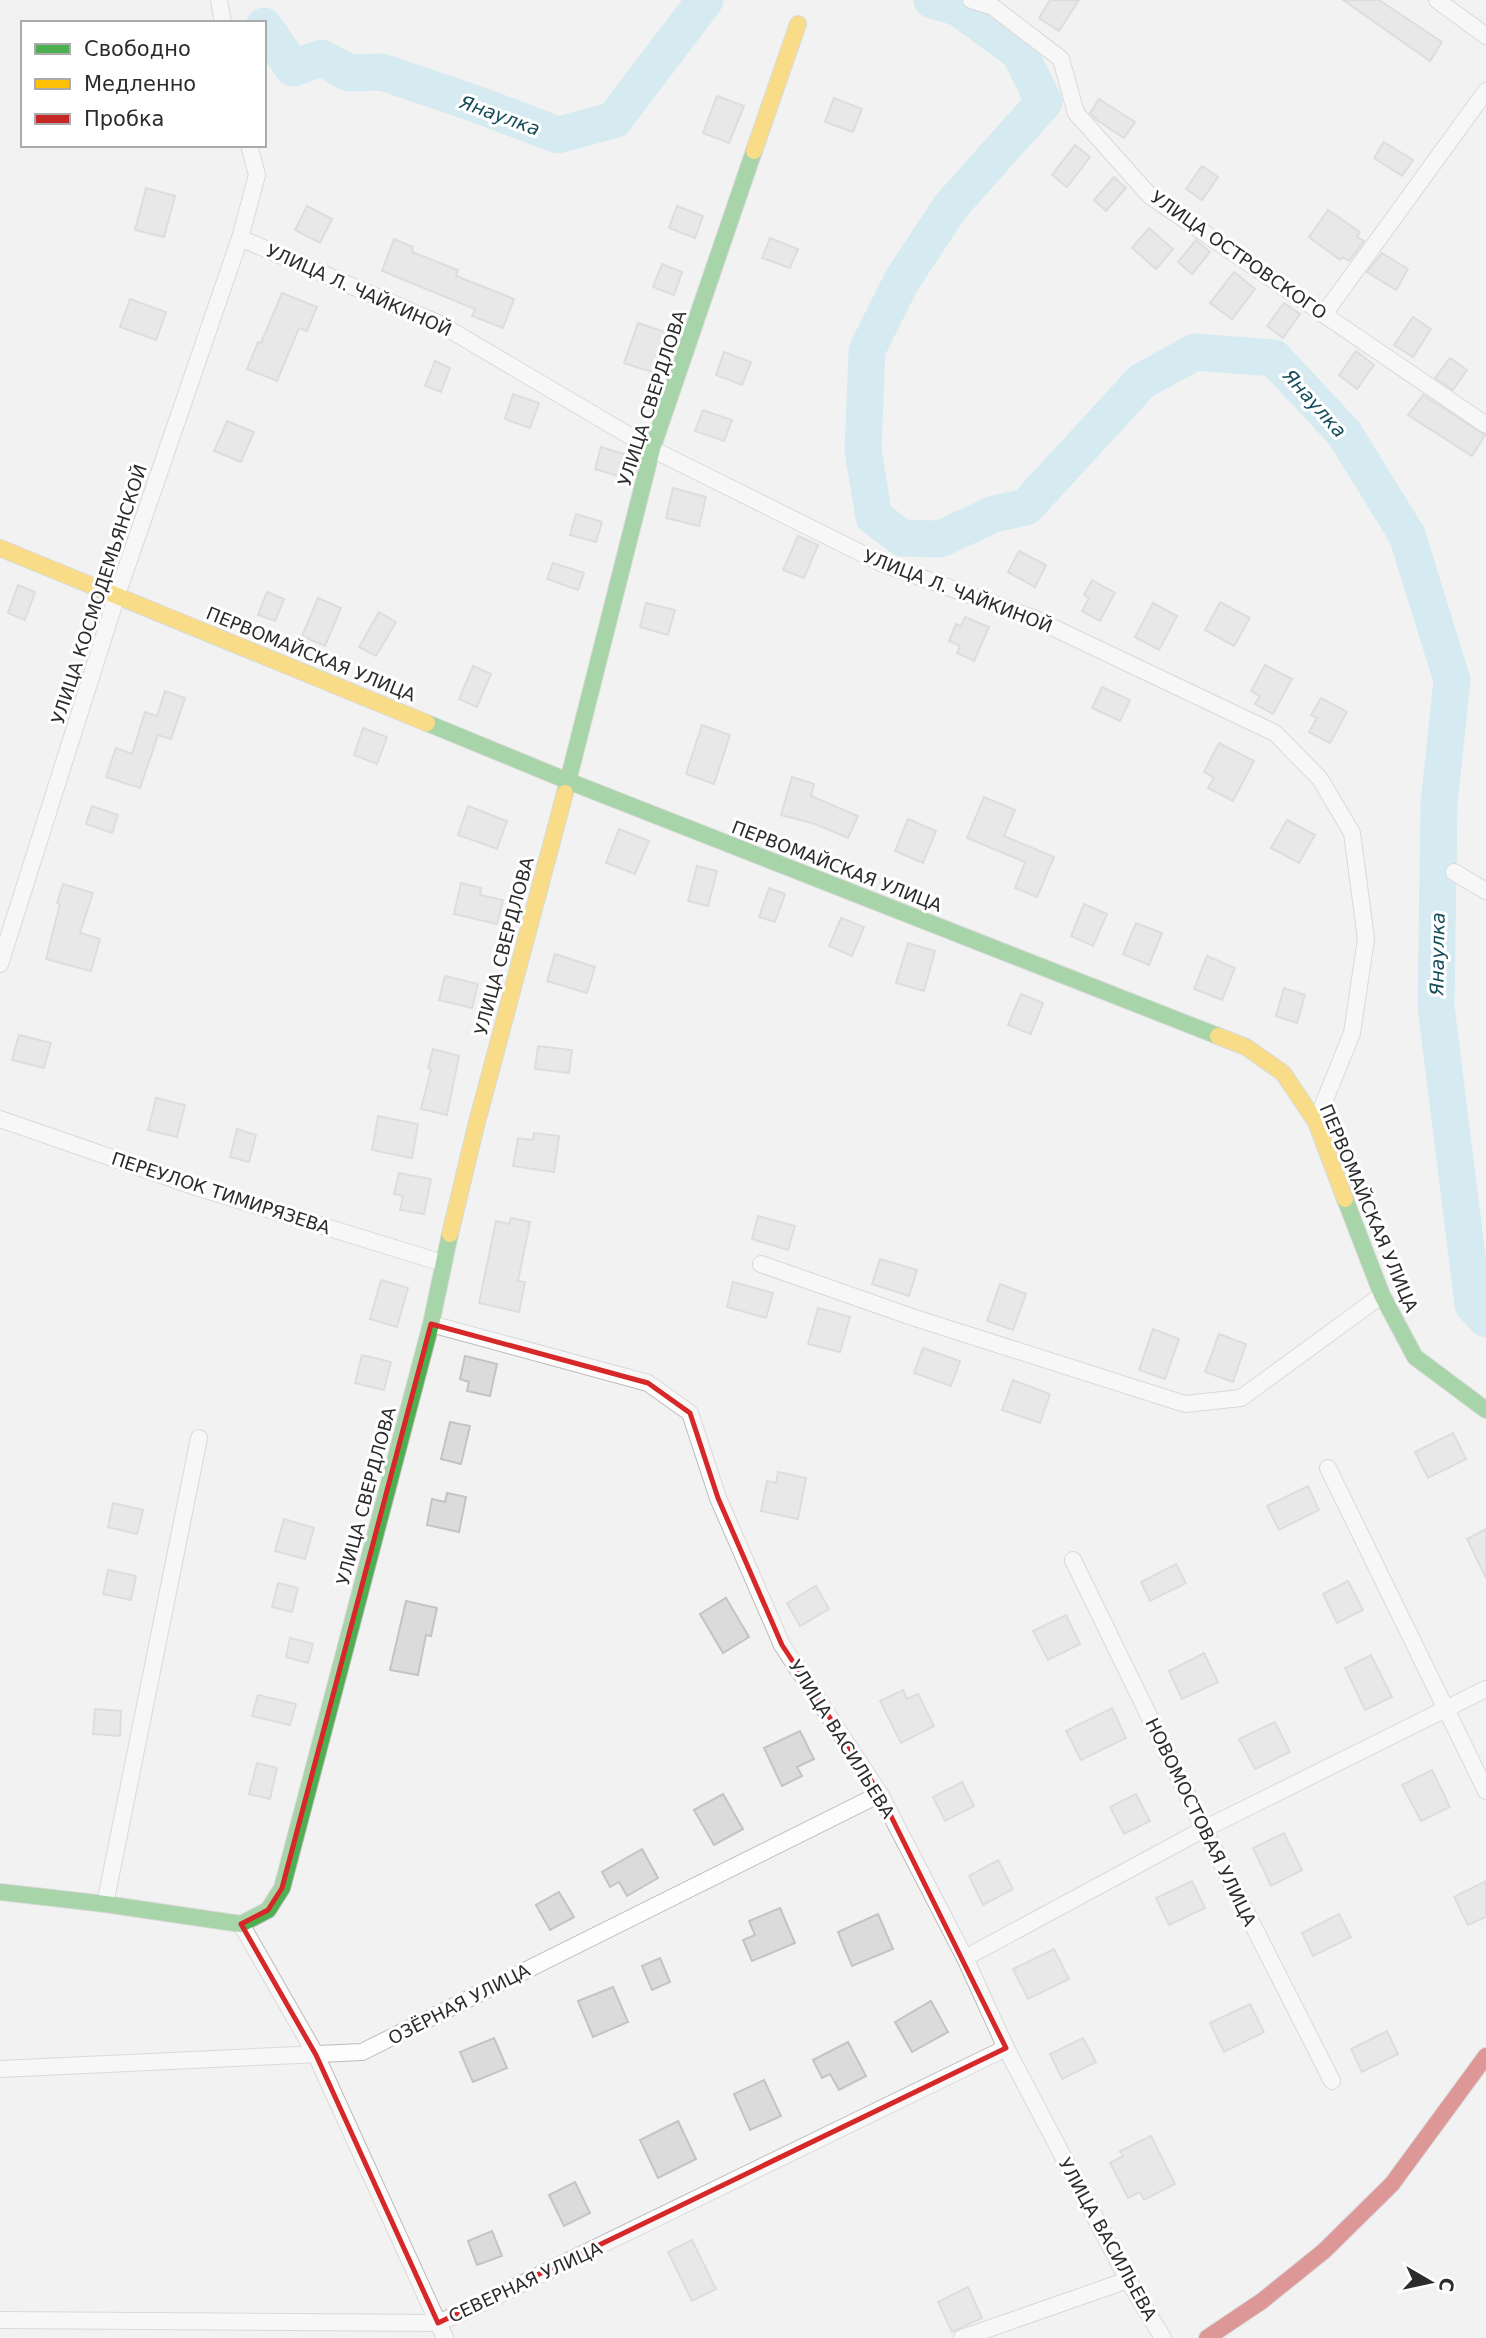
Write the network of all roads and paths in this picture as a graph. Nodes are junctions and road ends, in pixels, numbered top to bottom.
1 (219, 0) edge
2 (971, 0) edge
3 (1437, 0) edge
4 (223, 21) edge
5 (798, 24) dead end
6 (1486, 36) edge
7 (1486, 91) edge
8 (250, 147) edge
9 (240, 238) junction
10 (1324, 314) junction
11 (1486, 425) edge
12 (652, 449) junction
13 (0, 548) edge
14 (117, 594) junction
15 (568, 781) junction
16 (1454, 872) dead end
17 (1486, 891) edge
18 (0, 964) edge
19 (0, 1119) edge
20 (1315, 1122) junction
21 (443, 1263) junction
22 (761, 1264) dead end
23 (1382, 1294) junction
24 (431, 1324) junction
25 (1486, 1410) edge
26 (199, 1437) dead end
27 (1328, 1468) dead end
28 (1073, 1560) dead end
29 (1486, 1689) edge
30 (1446, 1709) junction
31 (1486, 1791) edge
32 (880, 1794) junction
33 (1203, 1829) junction
34 (0, 1892) edge
35 (105, 1904) junction
36 (241, 1924) junction
37 (965, 1958) junction
38 (1006, 2048) junction
39 (316, 2055) junction
40 (1486, 2056) edge
41 (0, 2069) edge
42 (1332, 2081) dead end
43 (1128, 2280) junction
44 (0, 2320) edge
45 (441, 2330) edge
46 (962, 2338) edge
47 (1163, 2338) edge
48 (1207, 2338) edge

1 - 4 street
2 - 10 street, УЛИЦА ОСТРОВСКОГО
3 - 6 street
5 - 12 street, УЛИЦА СВЕРДЛОВА
7 - 10 street
8 - 9 street
9 - 12 street, УЛИЦА Л. ЧАЙКИНОЙ
9 - 14 street, УЛИЦА КОСМОДЕМЬЯНСКОЙ
10 - 11 street, УЛИЦА ОСТРОВСКОГО
12 - 15 street, УЛИЦА СВЕРДЛОВА
12 - 20 street, УЛИЦА Л. ЧАЙКИНОЙ
13 - 14 street, ПЕРВОМАЙСКАЯ УЛИЦА
14 - 15 street, ПЕРВОМАЙСКАЯ УЛИЦА
14 - 18 street, УЛИЦА КОСМОДЕМЬЯНСКОЙ
15 - 20 street, ПЕРВОМАЙСКАЯ УЛИЦА
15 - 21 street, УЛИЦА СВЕРДЛОВА
16 - 17 street
19 - 21 street, ПЕРЕУЛОК ТИМИРЯЗЕВА
20 - 23 street, ПЕРВОМАЙСКАЯ УЛИЦА
21 - 24 street, УЛИЦА СВЕРДЛОВА
22 - 23 street
23 - 25 street, ПЕРВОМАЙСКАЯ УЛИЦА
24 - 32 street, УЛИЦА ВАСИЛЬЕВА
24 - 36 street, УЛИЦА СВЕРДЛОВА
26 - 35 street
27 - 30 street
28 - 33 street, НОВОМОСТОВАЯ УЛИЦА
29 - 30 street
30 - 31 street
30 - 33 street
32 - 37 street, УЛИЦА ВАСИЛЬЕВА
32 - 39 street, ОЗЁРНАЯ УЛИЦА
33 - 37 street
33 - 42 street, НОВОМОСТОВАЯ УЛИЦА
34 - 35 street
35 - 36 street
36 - 39 street
37 - 38 street, УЛИЦА ВАСИЛЬЕВА
38 - 43 street, УЛИЦА ВАСИЛЬЕВА
38 - 45 street, СЕВЕРНАЯ УЛИЦА
39 - 41 street, ОЗЁРНАЯ УЛИЦА
39 - 45 street
40 - 48 street
43 - 46 street
43 - 47 street, УЛИЦА ВАСИЛЬЕВА
44 - 45 street, СЕВЕРНАЯ УЛИЦА

